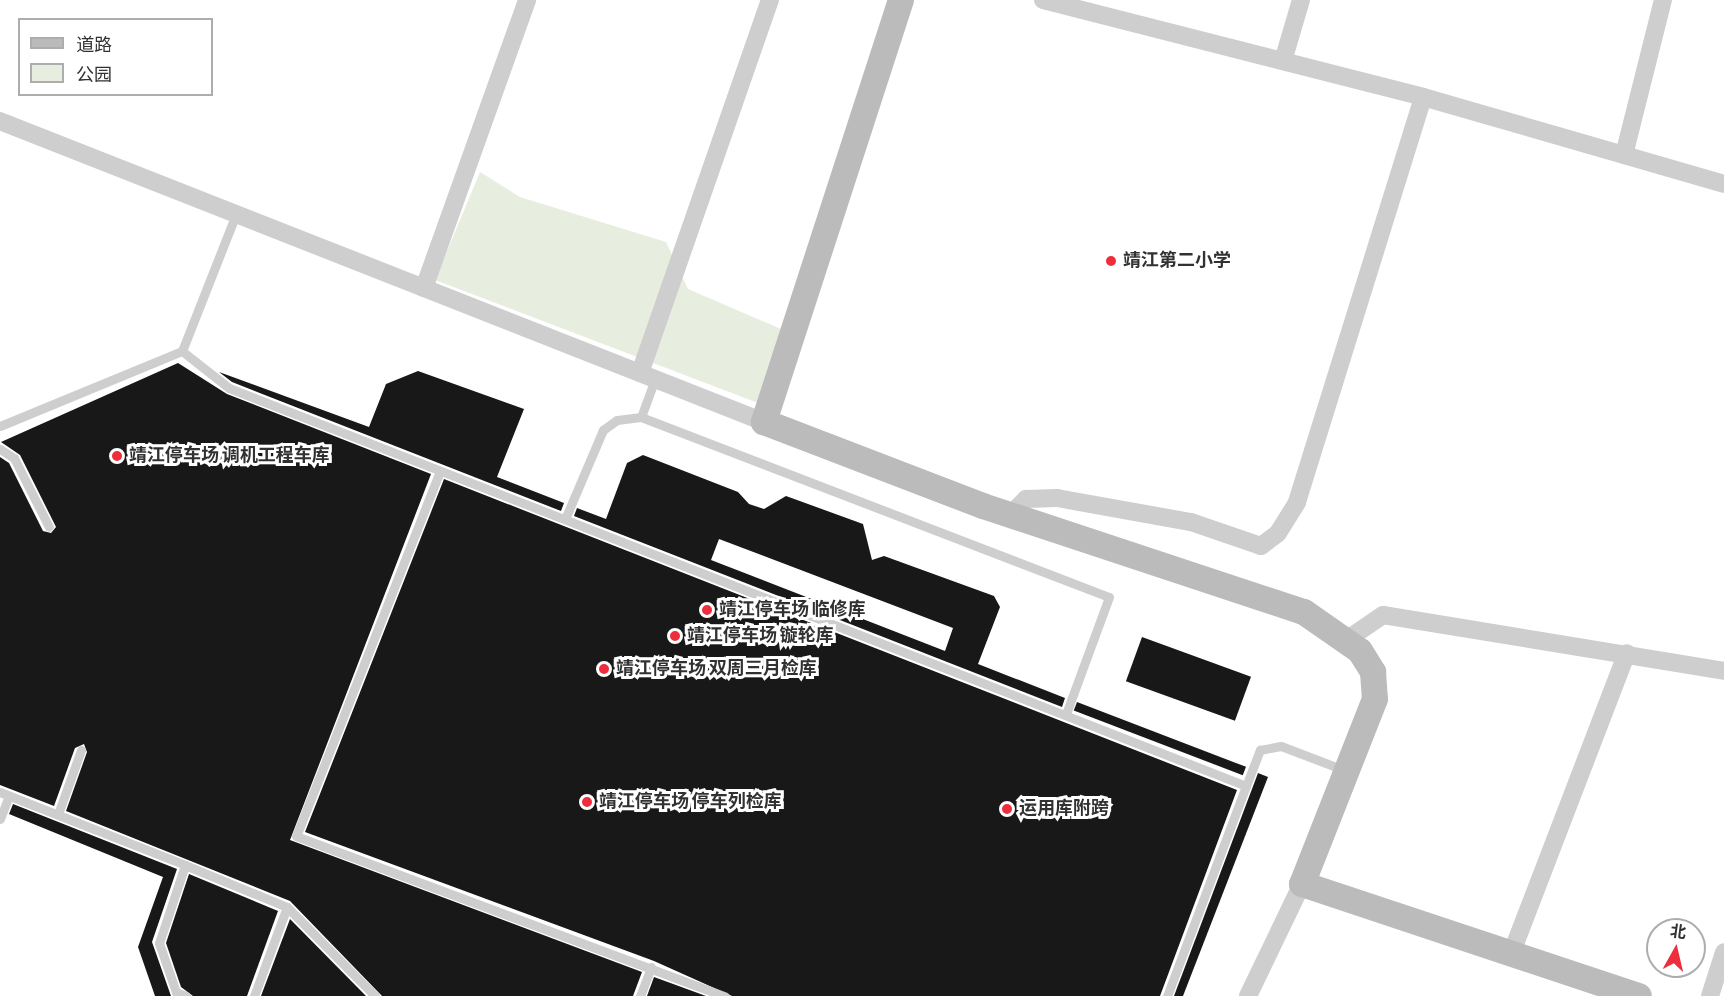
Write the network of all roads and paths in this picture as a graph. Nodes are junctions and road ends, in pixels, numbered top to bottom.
1 (527, 0) edge
2 (770, 0) edge
3 (901, 0) edge
4 (1043, 0) edge
5 (1301, 0) edge
6 (1663, 0) edge
7 (1283, 61) junction
8 (1423, 97) junction
9 (0, 121) edge
10 (1624, 155) junction
11 (1724, 184) edge
12 (236, 214) junction
13 (424, 288) junction
14 (182, 351) junction
15 (648, 376) junction
16 (640, 417) junction
17 (764, 422) junction
18 (0, 426) edge
19 (0, 449) edge
20 (440, 471) junction
21 (1010, 515) junction
22 (565, 519) junction
23 (49, 527) dead end
24 (1345, 641) junction
25 (1627, 654) junction
26 (1724, 671) edge
27 (1066, 714) junction
28 (81, 750) dead end
29 (1347, 771) junction
30 (1246, 786) junction
31 (4, 794) edge
32 (58, 814) junction
33 (0, 819) edge
34 (185, 866) junction
35 (1302, 884) junction
36 (287, 907) junction
37 (1512, 952) junction
38 (1724, 952) edge
39 (651, 967) junction
40 (186, 996) edge
41 (254, 996) edge
42 (375, 996) edge
43 (640, 996) edge
44 (725, 996) edge
45 (1167, 996) edge
46 (1248, 996) edge
47 (1639, 996) edge
48 (1710, 996) edge

1 - 13 street
2 - 15 street
3 - 17 street
4 - 7 street
5 - 7 street
6 - 10 street
7 - 8 street
8 - 10 street
8 - 21 street
9 - 12 street
10 - 11 street
12 - 13 street
12 - 14 lane
13 - 15 street
14 - 18 lane
14 - 20 lane
15 - 16 lane
15 - 17 street
16 - 22 lane
16 - 27 lane
17 - 21 street
19 - 23 lane
20 - 22 lane
20 - 39 lane
21 - 24 street
22 - 27 lane
24 - 25 street
24 - 29 street
25 - 26 street
25 - 37 street
27 - 30 lane
28 - 32 lane
29 - 30 lane
29 - 35 street
30 - 45 lane
31 - 32 lane
31 - 33 lane
32 - 34 lane
34 - 36 lane
34 - 40 lane
35 - 37 street
35 - 46 street
36 - 41 lane
36 - 42 lane
37 - 47 street
38 - 48 street
39 - 43 lane
39 - 44 lane

